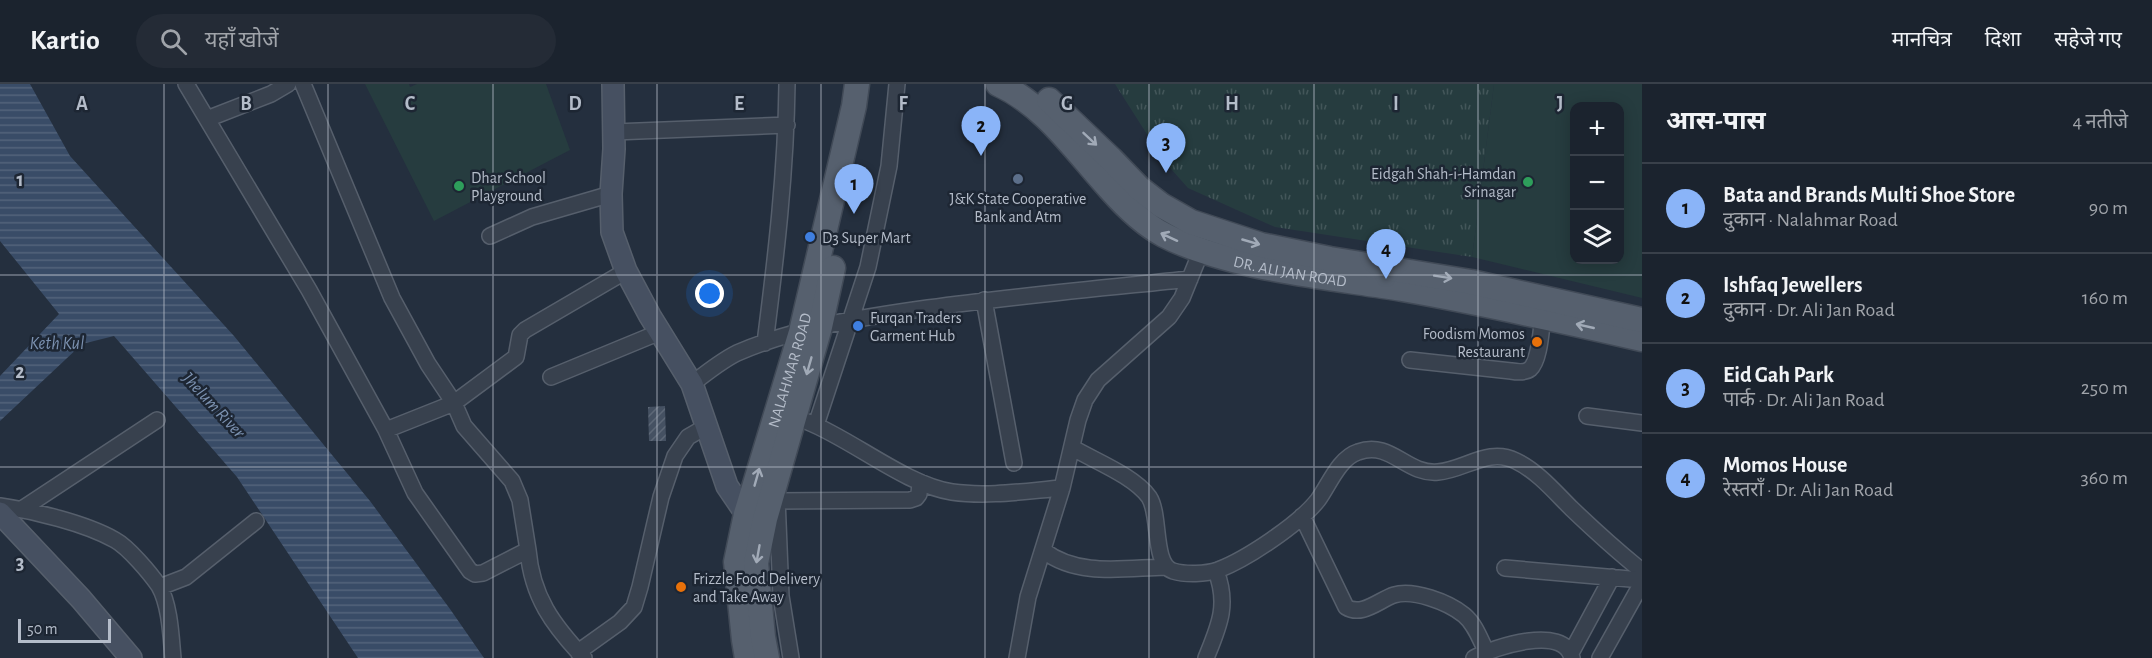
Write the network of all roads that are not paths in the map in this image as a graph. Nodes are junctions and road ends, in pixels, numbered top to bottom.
1 (186, 84) edge
2 (288, 84) edge
3 (303, 84) edge
4 (613, 84) edge
5 (787, 84) edge
6 (857, 84) edge
7 (874, 84) edge
8 (897, 84) edge
9 (998, 84) edge
10 (1032, 84) edge
11 (207, 119) junction
12 (787, 125) junction
13 (614, 132) junction
14 (611, 194) junction
15 (490, 236) dead end
16 (1205, 240) junction
17 (626, 271) junction
18 (1190, 279) junction
19 (984, 300) junction
20 (1543, 316) junction
21 (852, 319) junction
22 (1642, 320) edge
23 (810, 330) junction
24 (660, 332) junction
25 (1642, 339) edge
26 (765, 343) junction
27 (1410, 360) dead end
28 (551, 377) dead end
29 (692, 384) junction
30 (454, 403) junction
31 (1587, 416) dead end
32 (157, 420) dead end
33 (805, 420) junction
34 (1642, 423) edge
35 (707, 426) junction
36 (386, 430) junction
37 (1072, 448) junction
38 (1014, 463) dead end
39 (920, 482) junction
40 (1062, 488) junction
41 (766, 504) junction
42 (0, 506) edge
43 (22, 509) junction
44 (0, 513) edge
45 (1302, 516) junction
46 (256, 521) dead end
47 (528, 550) junction
48 (1044, 551) junction
49 (1165, 567) junction
50 (1505, 568) dead end
51 (1216, 571) junction
52 (1642, 571) edge
53 (1612, 577) junction
54 (1642, 581) edge
55 (160, 587) junction
56 (581, 655) edge
57 (1480, 655) edge
58 (1572, 655) edge
59 (131, 658) edge
60 (174, 658) edge
61 (747, 658) edge
62 (767, 658) edge
63 (791, 658) edge
64 (1017, 658) edge
65 (1206, 658) edge
66 (1600, 658) edge

1 - 11 street
2 - 11 street
3 - 30 street
4 - 13 street
5 - 12 street
6 - 23 main road, NALAHMAR ROAD
7 - 23 main road, NALAHMAR ROAD
8 - 21 street
16 -> 9 main road, DR. ALI JAN ROAD
10 -> 16 main road, DR. ALI JAN ROAD
11 - 36 street
12 - 13 street
12 - 26 street
13 - 14 street
14 - 15 street
14 - 17 street
16 - 18 street
16 - 20 main road, DR. ALI JAN ROAD
16 -> 22 main road, DR. ALI JAN ROAD
17 - 24 street
17 - 30 street
18 - 19 street
18 - 37 street
19 - 21 street
19 - 38 street
25 -> 20 main road, DR. ALI JAN ROAD
20 - 27 street
21 - 23 street
21 - 33 street
23 - 26 street
23 -> 33 main road, NALAHMAR ROAD
41 -> 23 main road, NALAHMAR ROAD
24 - 28 street
24 - 29 street
26 - 29 street
29 - 35 street
30 - 36 street
30 - 47 street
31 - 34 street
32 - 43 street
33 - 39 street
33 - 41 main road, NALAHMAR ROAD
35 - 41 street
35 - 56 street
36 - 47 street
37 - 40 street
37 - 49 street
39 - 40 street
39 - 41 street
40 - 48 street
41 - 61 main road, NALAHMAR ROAD
41 -> 62 main road, NALAHMAR ROAD
41 - 63 street
42 - 43 street
43 - 55 street
44 - 59 street
45 - 51 street
45 - 52 street
45 - 57 street
46 - 55 street
47 - 56 street
48 - 49 street
48 - 64 street
49 - 51 street
50 - 53 street
51 - 65 street
53 - 54 street
53 - 58 street
54 - 66 street
55 - 60 street
57 - 58 street

